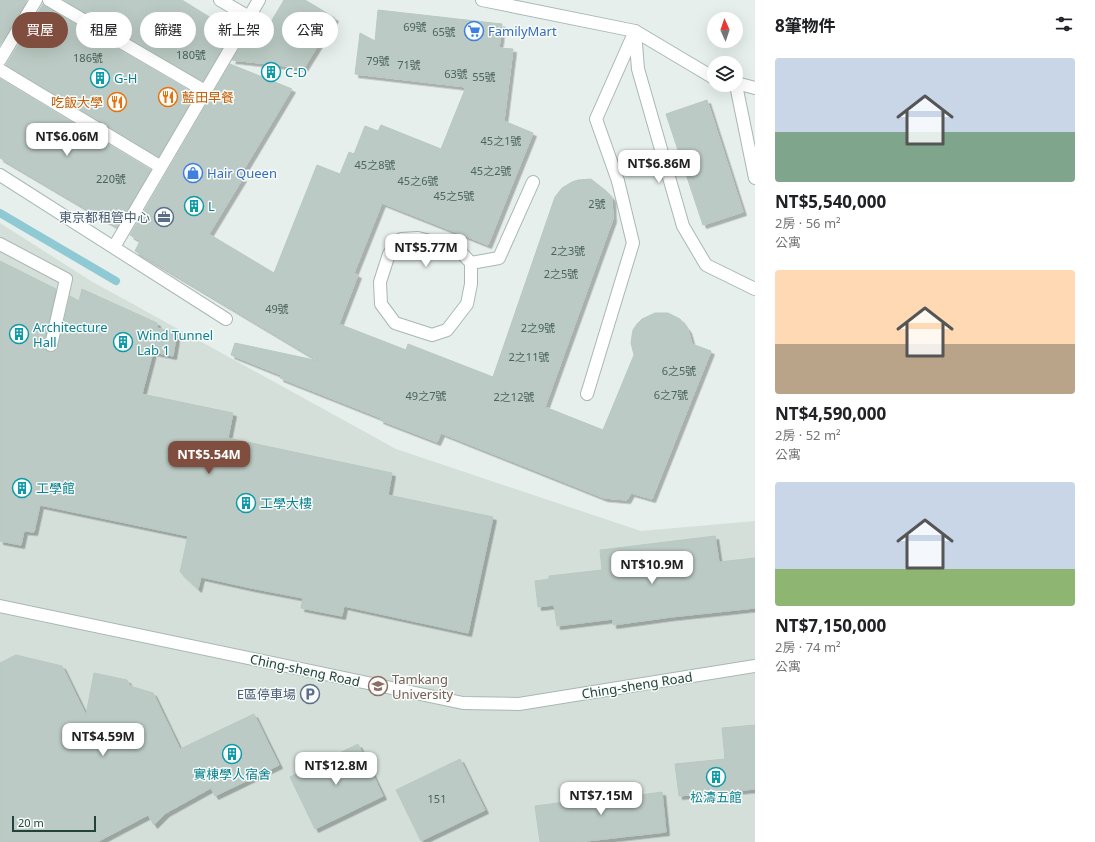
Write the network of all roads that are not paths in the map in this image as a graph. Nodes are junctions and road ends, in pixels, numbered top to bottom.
1 (36, 0) edge
2 (49, 0) edge
3 (220, 0) edge
4 (259, 0) edge
5 (482, 0) edge
6 (240, 12) edge
7 (252, 12) edge
8 (635, 31) junction
9 (231, 48) edge
10 (0, 60) edge
11 (0, 70) edge
12 (707, 74) edge
13 (743, 85) edge
14 (755, 88) edge
15 (205, 91) junction
16 (738, 92) edge
17 (161, 167) junction
18 (0, 175) edge
19 (755, 178) edge
20 (533, 182) dead end
21 (0, 244) edge
22 (114, 247) junction
23 (471, 263) junction
24 (755, 289) edge
25 (226, 319) dead end
26 (51, 345) dead end
27 (587, 394) dead end
28 (0, 606) edge
29 (755, 666) edge

1 - 10 street
2 - 15 street
3 - 6 street
4 - 7 street
5 - 8 street
8 - 12 street
8 - 24 street
8 - 27 street
9 - 15 street
11 - 17 street
13 - 14 street
15 - 17 street
16 - 19 street
17 - 22 street
18 - 22 street
20 - 23 street
21 - 26 street
22 - 25 street
23 - 23 street
28 - 29 street, Ching-sheng Road

